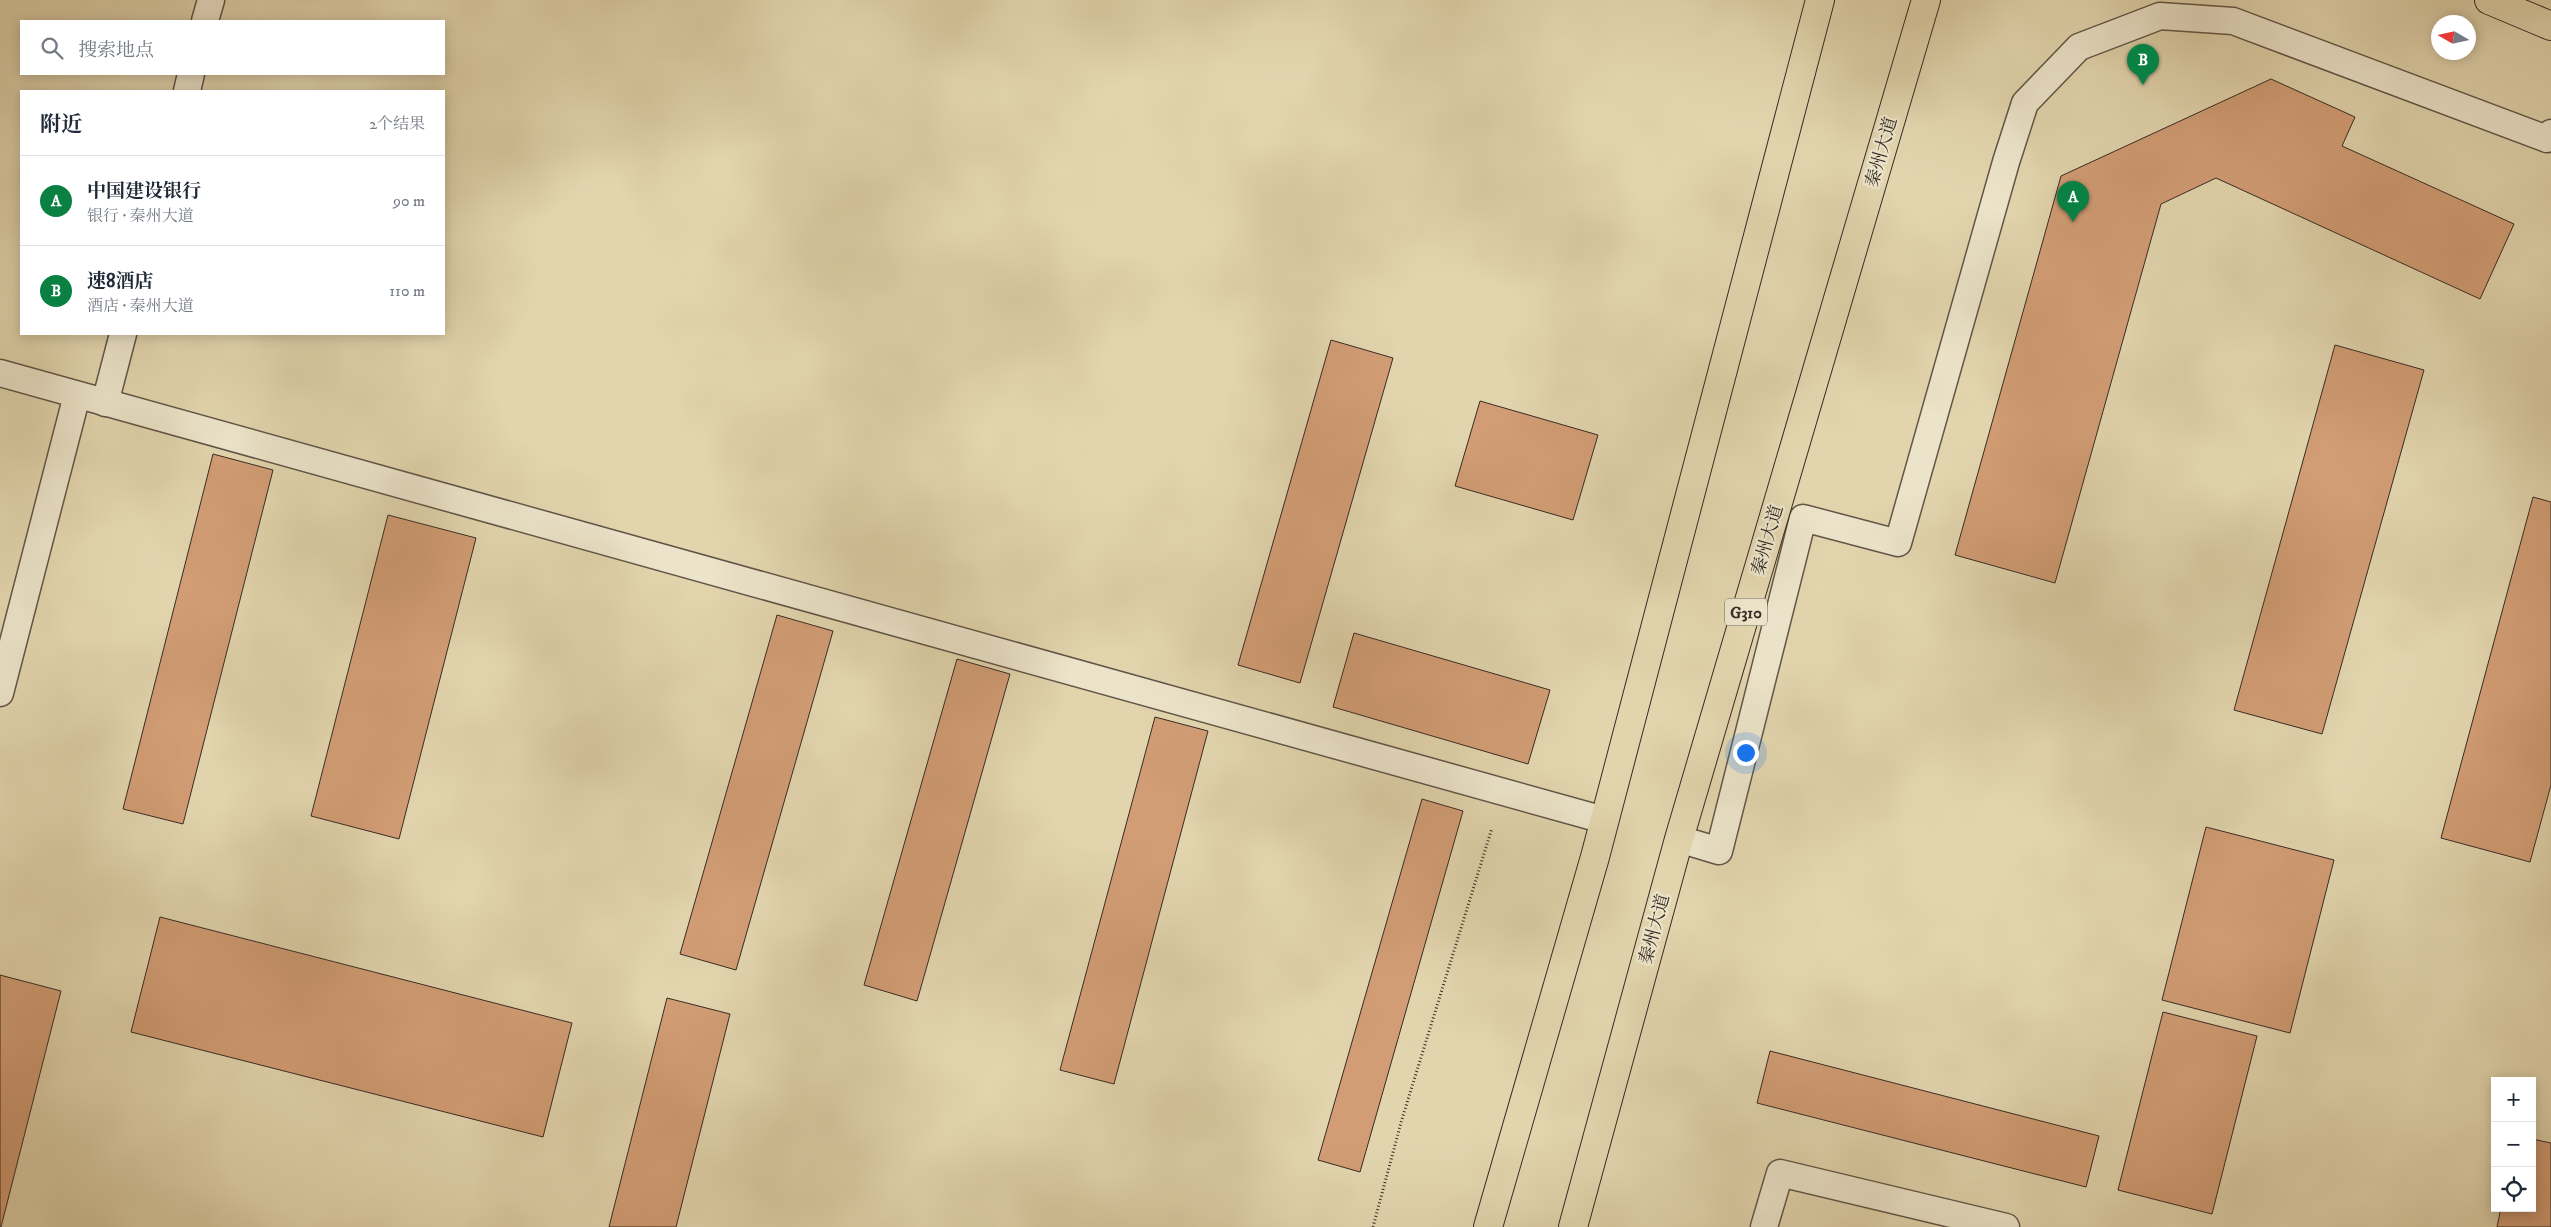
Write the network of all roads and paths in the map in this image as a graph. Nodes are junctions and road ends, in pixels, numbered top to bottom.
1 (211, 0) edge
2 (1820, 0) edge
3 (1926, 0) edge
4 (2489, 0) edge
5 (205, 20) edge
6 (2551, 26) edge
7 (191, 75) edge
8 (187, 90) edge
9 (2551, 133) edge
10 (123, 335) edge
11 (0, 373) edge
12 (77, 395) junction
13 (105, 403) junction
14 (0, 693) edge
15 (1503, 792) junction
16 (1604, 820) junction
17 (1679, 839) junction
18 (1373, 1227) edge
19 (1488, 1227) edge
20 (1573, 1227) edge
21 (1764, 1227) edge
22 (2006, 1227) edge

1 - 5 lane
2 - 16 highway
3 - 17 highway, 秦州大道 / G310
4 - 6 highway
7 - 8 lane
9 - 17 lane
10 - 13 lane
11 - 12 lane
12 - 13 lane
12 - 14 lane
13 - 15 lane
15 - 16 lane
15 - 18 path
16 - 19 highway
17 - 20 highway, 秦州大道 / G310
21 - 22 lane

